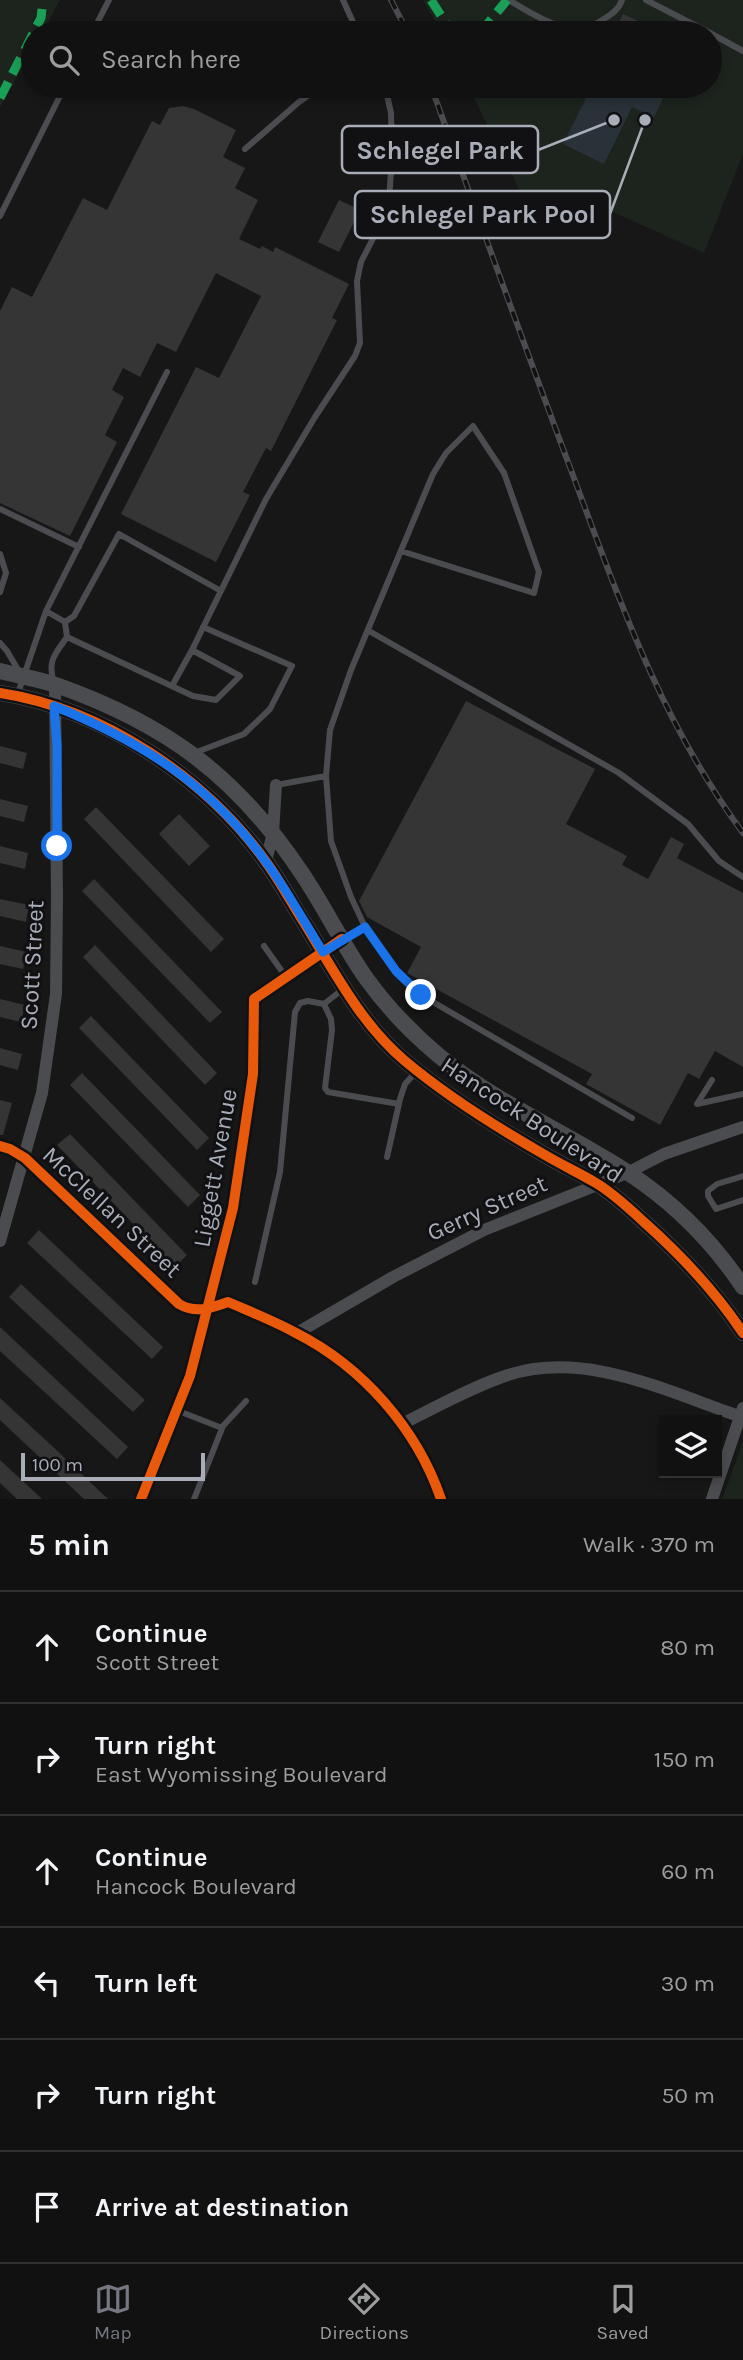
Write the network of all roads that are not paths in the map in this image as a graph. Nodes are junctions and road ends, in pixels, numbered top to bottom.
1 (109, 0) edge
2 (343, 0) edge
3 (509, 0) edge
4 (622, 0) edge
5 (646, 0) edge
6 (98, 21) edge
7 (353, 21) edge
8 (548, 21) edge
9 (602, 21) edge
10 (687, 21) edge
11 (722, 40) edge
12 (743, 51) edge
13 (59, 98) edge
14 (304, 98) edge
15 (387, 98) edge
16 (245, 149) dead end
17 (0, 216) edge
18 (167, 372) dead end
19 (0, 509) edge
20 (79, 547) junction
21 (401, 551) junction
22 (0, 554) edge
23 (221, 591) junction
24 (0, 592) edge
25 (46, 611) junction
26 (65, 622) junction
27 (203, 627) junction
28 (369, 631) junction
29 (71, 638) junction
30 (0, 643) edge
31 (192, 650) junction
32 (0, 671) edge
33 (22, 677) junction
34 (55, 685) junction
35 (172, 686) junction
36 (0, 693) edge
37 (17, 696) junction
38 (54, 706) junction
39 (192, 753) junction
40 (326, 776) junction
41 (276, 785) joint
42 (273, 833) junction
43 (266, 861) junction
44 (743, 877) edge
45 (365, 927) junction
46 (342, 939) junction
47 (264, 946) dead end
48 (323, 952) junction
49 (286, 978) junction
50 (345, 988) junction
51 (324, 1004) junction
52 (434, 1052) junction
53 (418, 1071) junction
54 (712, 1080) dead end
55 (743, 1094) edge
56 (399, 1104) junction
57 (632, 1118) dead end
58 (743, 1127) edge
59 (0, 1146) edge
60 (387, 1157) dead end
61 (25, 1158) junction
62 (627, 1173) junction
63 (743, 1176) edge
64 (598, 1184) junction
65 (743, 1200) edge
66 (0, 1241) edge
67 (255, 1282) dead end
68 (743, 1287) edge
69 (206, 1310) junction
70 (297, 1333) junction
71 (743, 1333) edge
72 (247, 1401) dead end
73 (176, 1410) junction
74 (741, 1412) edge
75 (402, 1424) junction
76 (222, 1427) junction
77 (141, 1499) edge
78 (194, 1499) edge
79 (441, 1499) edge
80 (712, 1499) edge

1 - 6 lane
2 - 7 lane
3 - 8 lane
4 - 9 lane
5 - 10 lane
11 - 12 lane
13 - 17 lane
14 - 16 lane
15 - 23 lane
18 - 20 lane
19 - 20 lane
20 - 25 lane
21 - 21 lane
21 - 28 lane
22 - 24 lane
23 - 26 lane
23 - 27 lane
25 - 26 lane
25 - 33 lane
26 - 29 lane
27 - 31 lane
27 - 39 lane
28 - 40 lane
28 - 44 lane
29 - 34 lane
29 - 35 lane
30 - 33 lane
31 - 35 lane
31 - 35 lane
32 - 33 street, Hancock Boulevard
33 - 34 street, Hancock Boulevard
33 - 37 lane
34 - 38 street, Scott Street
34 - 39 street, Hancock Boulevard
36 - 37 street, Hancock Boulevard
37 - 38 street, Hancock Boulevard
38 - 43 street, Hancock Boulevard
38 - 61 street, Scott Street
39 - 42 street, Hancock Boulevard
40 - 41 lane
40 - 45 lane
41 - 42 street
42 - 43 street
42 - 46 street, Hancock Boulevard
43 - 48 street, Hancock Boulevard
45 - 46 lane
45 - 57 lane
46 - 48 street
46 - 52 street, Hancock Boulevard
47 - 49 lane
48 - 49 street
48 - 50 street, Hancock Boulevard
49 - 69 street, Liggett Avenue
50 - 51 lane
50 - 53 street, Hancock Boulevard
51 - 56 lane
51 - 67 lane
52 - 53 street
52 - 62 street, Hancock Boulevard
53 - 56 lane
53 - 64 street, Hancock Boulevard
54 - 55 lane
56 - 60 lane
58 - 62 street, Gerry Street
59 - 61 street, McClellan Street
61 - 66 street, Scott Street
61 - 69 street, McClellan Street
62 - 64 street, Gerry Street
62 - 68 street, Hancock Boulevard
63 - 65 lane
64 - 70 street, Gerry Street
64 - 71 street, Hancock Boulevard
69 - 70 street, McClellan Street
69 - 73 street, Liggett Avenue
70 - 75 street, McClellan Street
72 - 76 lane
73 - 76 lane
73 - 77 street, Liggett Avenue
74 - 75 street
74 - 80 street
75 - 79 street, McClellan Street
76 - 78 lane

